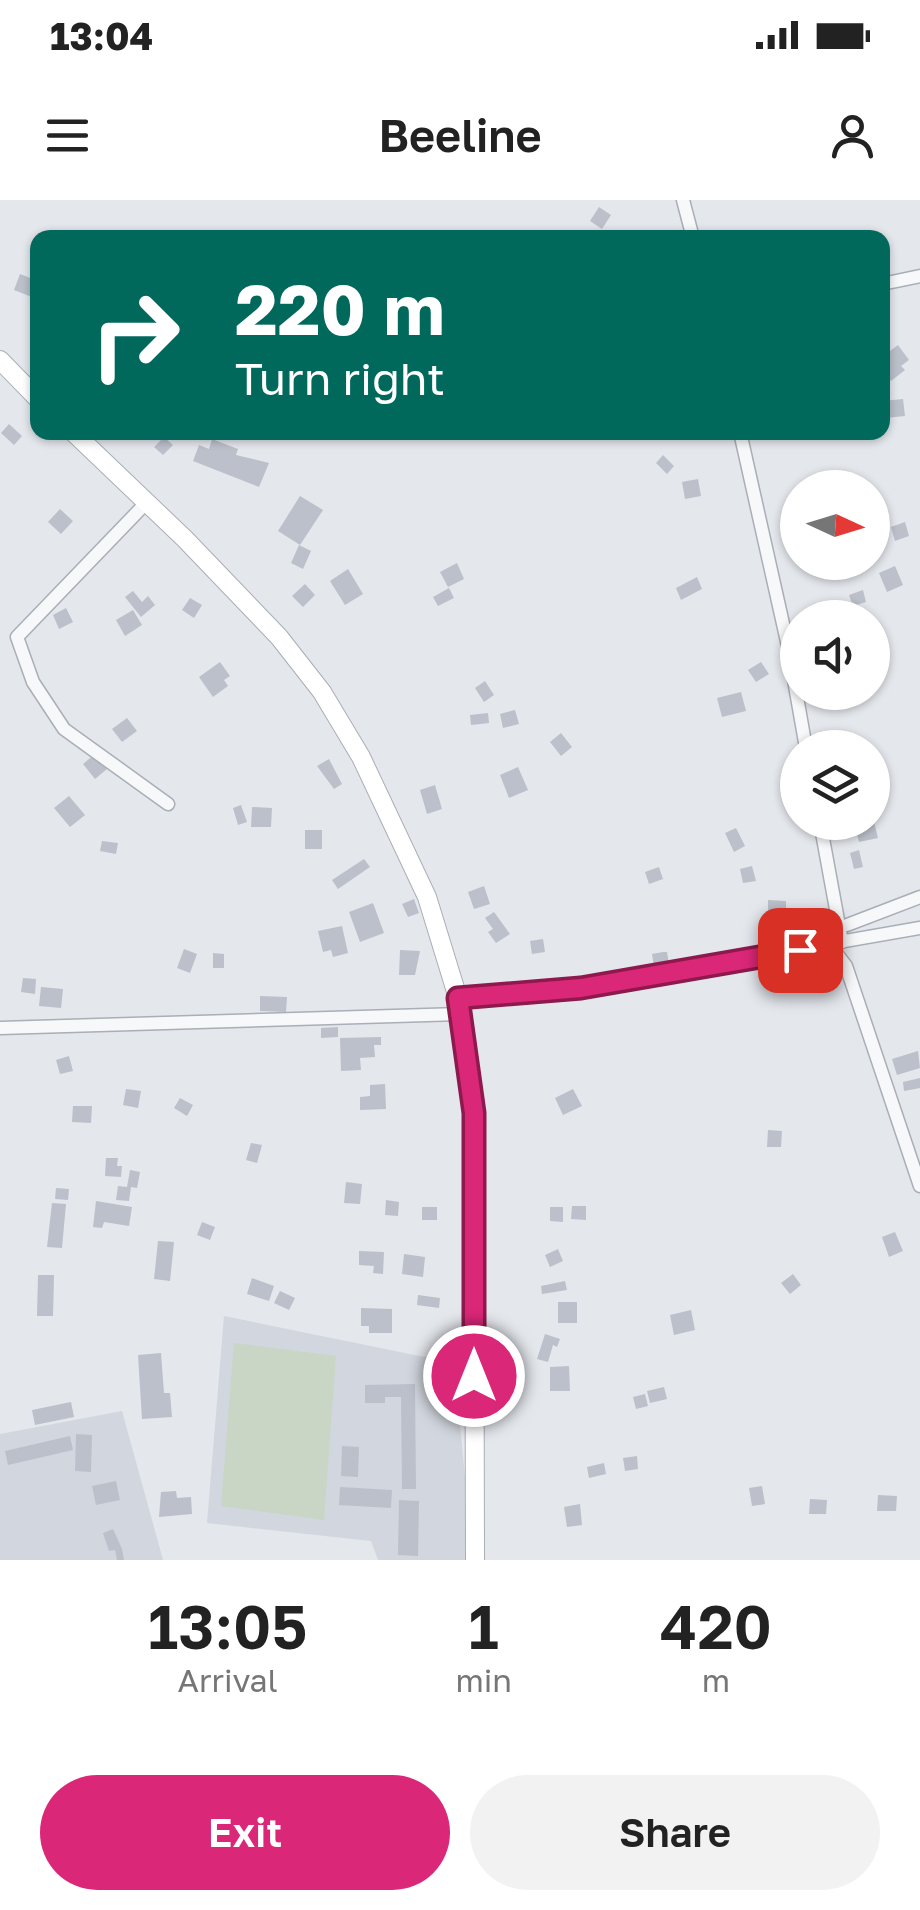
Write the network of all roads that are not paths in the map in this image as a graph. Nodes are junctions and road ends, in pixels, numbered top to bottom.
1 (683, 200) edge
2 (691, 230) edge
3 (920, 276) edge
4 (890, 282) edge
5 (3, 370) edge
6 (30, 392) edge
7 (82, 440) edge
8 (742, 440) edge
9 (147, 502) junction
10 (803, 730) edge
11 (168, 804) dead end
12 (822, 840) edge
13 (920, 897) edge
14 (847, 925) dead end
15 (920, 928) edge
16 (836, 944) junction
17 (459, 1006) junction
18 (0, 1028) edge
19 (920, 1186) edge
20 (475, 1560) edge

1 - 2 street
3 - 4 street
5 - 6 main road
7 - 9 main road
8 - 10 street
9 - 11 street
9 - 17 main road
12 - 16 street
13 - 14 street
15 - 16 street
16 - 17 street
16 - 19 street
17 - 18 street
17 - 20 main road

